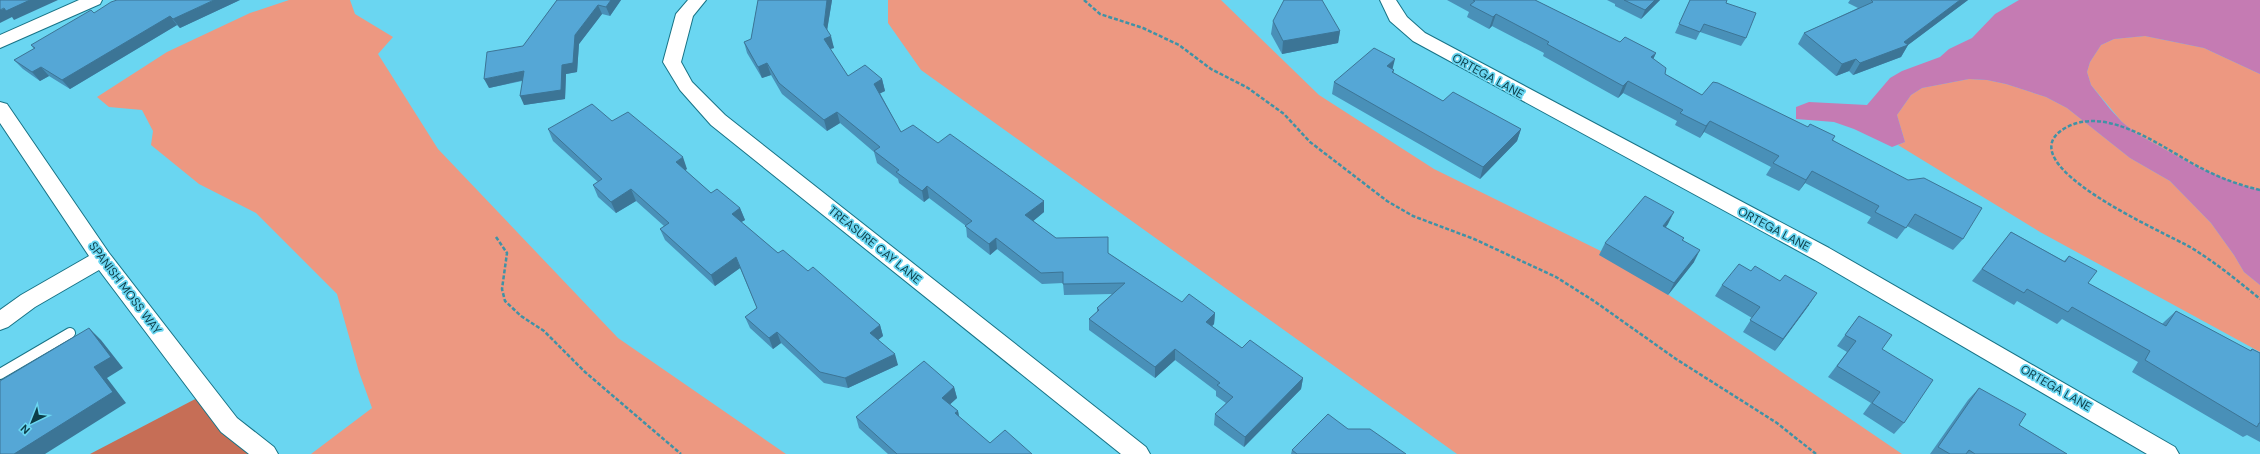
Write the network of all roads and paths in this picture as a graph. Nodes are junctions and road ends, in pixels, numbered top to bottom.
1 (94, 0) edge
2 (1084, 0) edge
3 (1388, 0) edge
4 (695, 3) edge
5 (0, 42) edge
6 (0, 109) edge
7 (2260, 190) edge
8 (496, 237) dead end
9 (102, 259) junction
10 (2260, 299) edge
11 (0, 321) edge
12 (70, 333) dead end
13 (0, 374) edge
14 (266, 454) edge
15 (681, 454) edge
16 (1138, 454) edge
17 (1816, 454) edge
18 (2167, 454) edge

1 - 5 street
2 - 17 path
3 - 18 street, ORTEGA LANE
4 - 16 street, TREASURE CAY LANE
6 - 9 street, SPANISH MOSS WAY
7 - 10 path
8 - 15 path
9 - 11 street
9 - 14 street, SPANISH MOSS WAY
12 - 13 lane

